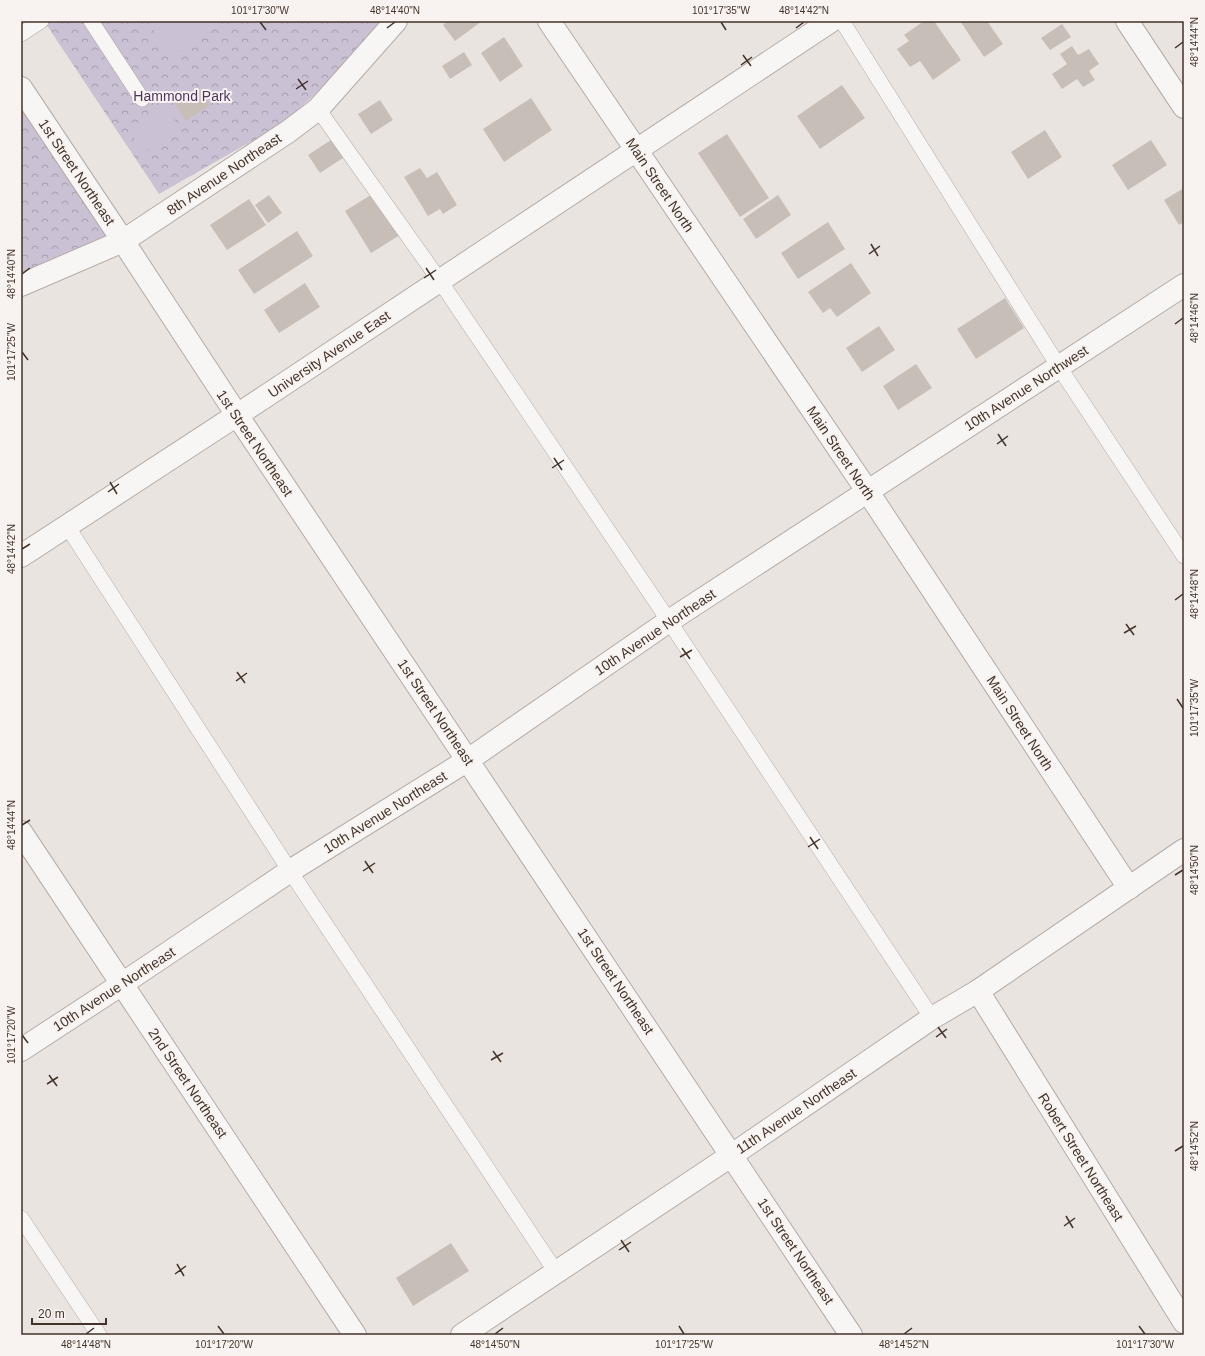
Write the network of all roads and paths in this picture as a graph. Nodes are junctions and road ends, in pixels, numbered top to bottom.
1 (41, 21) edge
2 (91, 21) edge
3 (396, 21) edge
4 (549, 21) edge
5 (831, 21) edge
6 (842, 21) edge
7 (1127, 21) edge
8 (21, 34) edge
9 (21, 88) edge
10 (142, 99) dead end
11 (1184, 107) edge
12 (318, 109) junction
13 (636, 150) junction
14 (123, 241) junction
15 (440, 281) junction
16 (21, 285) edge
17 (1184, 285) edge
18 (1059, 367) junction
19 (237, 415) junction
20 (868, 492) junction
21 (67, 526) junction
22 (21, 556) edge
23 (1184, 556) edge
24 (669, 621) junction
25 (468, 760) junction
26 (21, 832) edge
27 (1184, 850) edge
28 (290, 871) junction
29 (1129, 888) junction
30 (122, 984) junction
31 (978, 991) junction
32 (932, 1018) junction
33 (21, 1050) edge
34 (732, 1155) junction
35 (21, 1218) edge
36 (556, 1272) junction
37 (1184, 1322) edge
38 (99, 1335) edge
39 (355, 1335) edge
40 (462, 1335) edge
41 (851, 1335) edge

1 - 8 lane
2 - 10 lane
3 - 12 street, 8th Avenue Northeast
4 - 13 street, Main Street North
5 - 13 street, University Avenue East
6 - 18 lane
7 - 11 street
9 - 14 street, 1st Street Northeast
12 - 14 street, 8th Avenue Northeast
12 - 15 lane
13 - 15 street, University Avenue East
13 - 20 street, Main Street North
14 - 16 street, 8th Avenue Northeast
14 - 19 street, 1st Street Northeast
15 - 19 street, University Avenue East
15 - 24 lane
17 - 18 street, 10th Avenue Northwest
18 - 20 street, 10th Avenue Northwest
18 - 23 lane
19 - 21 street, University Avenue East
19 - 25 street, 1st Street Northeast
20 - 24 street, 10th Avenue Northeast
20 - 29 street, Main Street North
21 - 22 street, University Avenue East
21 - 28 lane
24 - 25 street, 10th Avenue Northeast
24 - 32 lane
25 - 28 street, 10th Avenue Northeast
25 - 34 street, 1st Street Northeast
26 - 30 street, 2nd Street Northeast
27 - 29 street, 11th Avenue Northeast
28 - 30 street, 10th Avenue Northeast
28 - 36 lane
29 - 31 street, 11th Avenue Northeast
30 - 33 street, 10th Avenue Northeast
30 - 39 street, 2nd Street Northeast
31 - 32 street, 11th Avenue Northeast
31 - 37 street, Robert Street Northeast
32 - 34 street, 11th Avenue Northeast
34 - 36 street, 11th Avenue Northeast
34 - 41 street, 1st Street Northeast
35 - 38 lane
36 - 40 street, 11th Avenue Northeast

